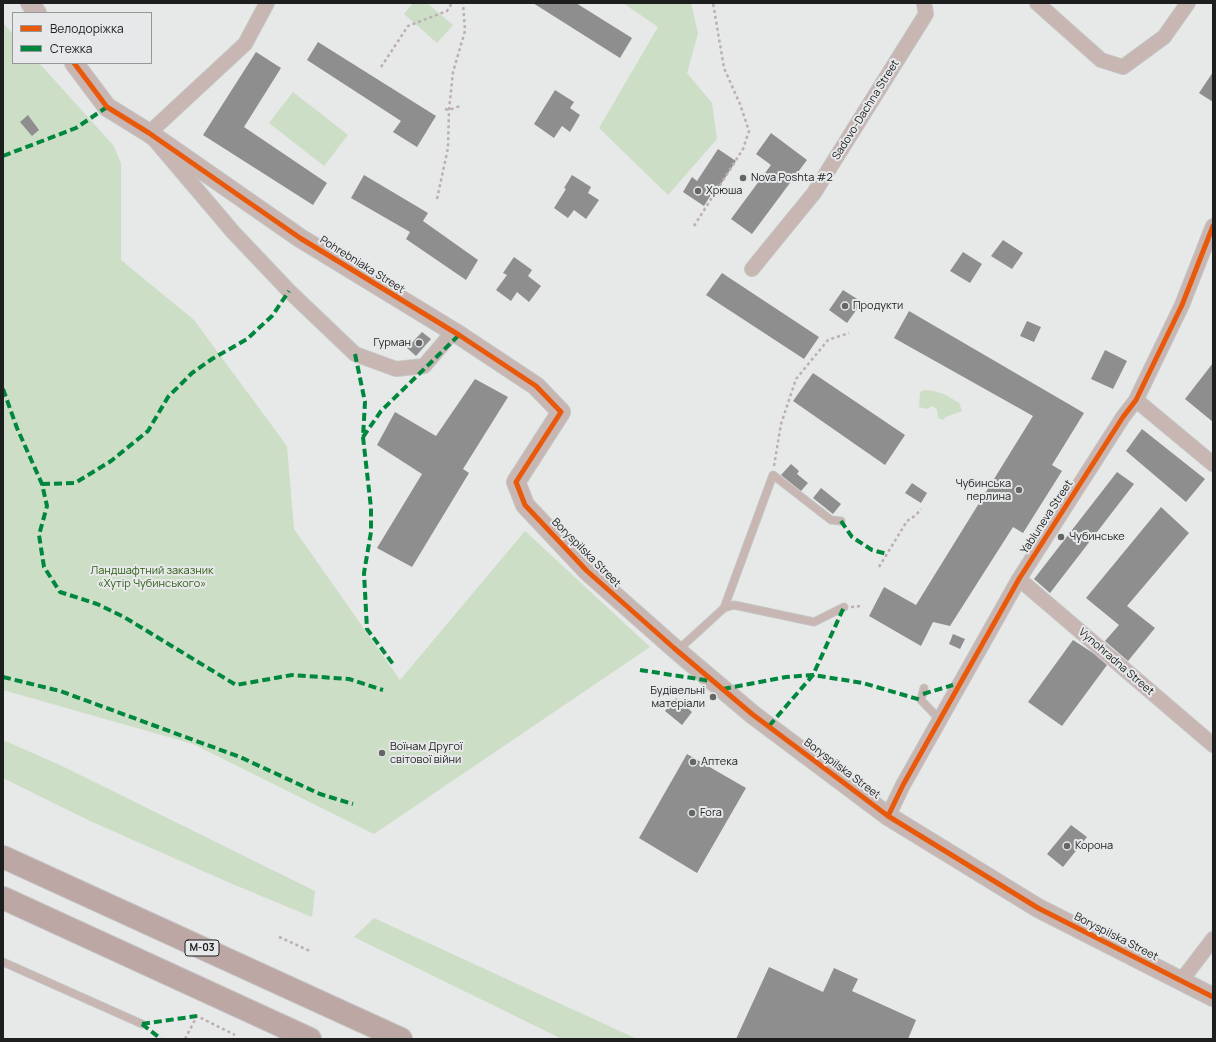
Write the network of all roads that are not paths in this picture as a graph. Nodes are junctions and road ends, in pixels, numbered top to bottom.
1 (30, 3) edge
2 (267, 3) edge
3 (924, 3) edge
4 (1037, 3) edge
5 (1188, 3) edge
6 (37, 12) edge
7 (75, 64) edge
8 (149, 133) junction
9 (1213, 226) edge
10 (752, 269) dead end
11 (453, 332) junction
12 (1136, 400) junction
13 (1213, 464) edge
14 (525, 505) joint
15 (841, 521) dead end
16 (1019, 579) junction
17 (844, 607) dead end
18 (724, 608) junction
19 (677, 651) junction
20 (924, 688) dead end
21 (940, 720) junction
22 (1213, 746) edge
23 (888, 816) junction
24 (3, 857) edge
25 (3, 898) edge
26 (1213, 939) edge
27 (3, 962) edge
28 (1180, 981) junction
29 (1213, 997) edge
30 (142, 1024) dead end
31 (310, 1039) edge
32 (401, 1039) edge

1 - 6 street
2 - 8 street
3 - 10 street, Sadovo-Dachna Street
4 - 5 street
7 - 8 street, Pohrebniaka Street
8 - 11 street, Pohrebniaka Street
8 - 11 street
9 - 12 street, Yabluneva Street
11 - 14 street, Pohrebniaka Street
12 - 13 street
12 - 16 street, Yabluneva Street
14 - 19 street, Boryspilska Street
15 - 18 lane
16 - 21 street, Yabluneva Street
16 - 22 street, Vynohradna Street
17 - 18 lane
18 - 19 lane
19 - 23 street, Boryspilska Street
20 - 21 lane
21 - 23 street, Yabluneva Street
23 - 28 street, Boryspilska Street
24 - 32 highway, М-03
25 - 31 highway
26 - 28 street
27 - 30 lane
28 - 29 street, Boryspilska Street

